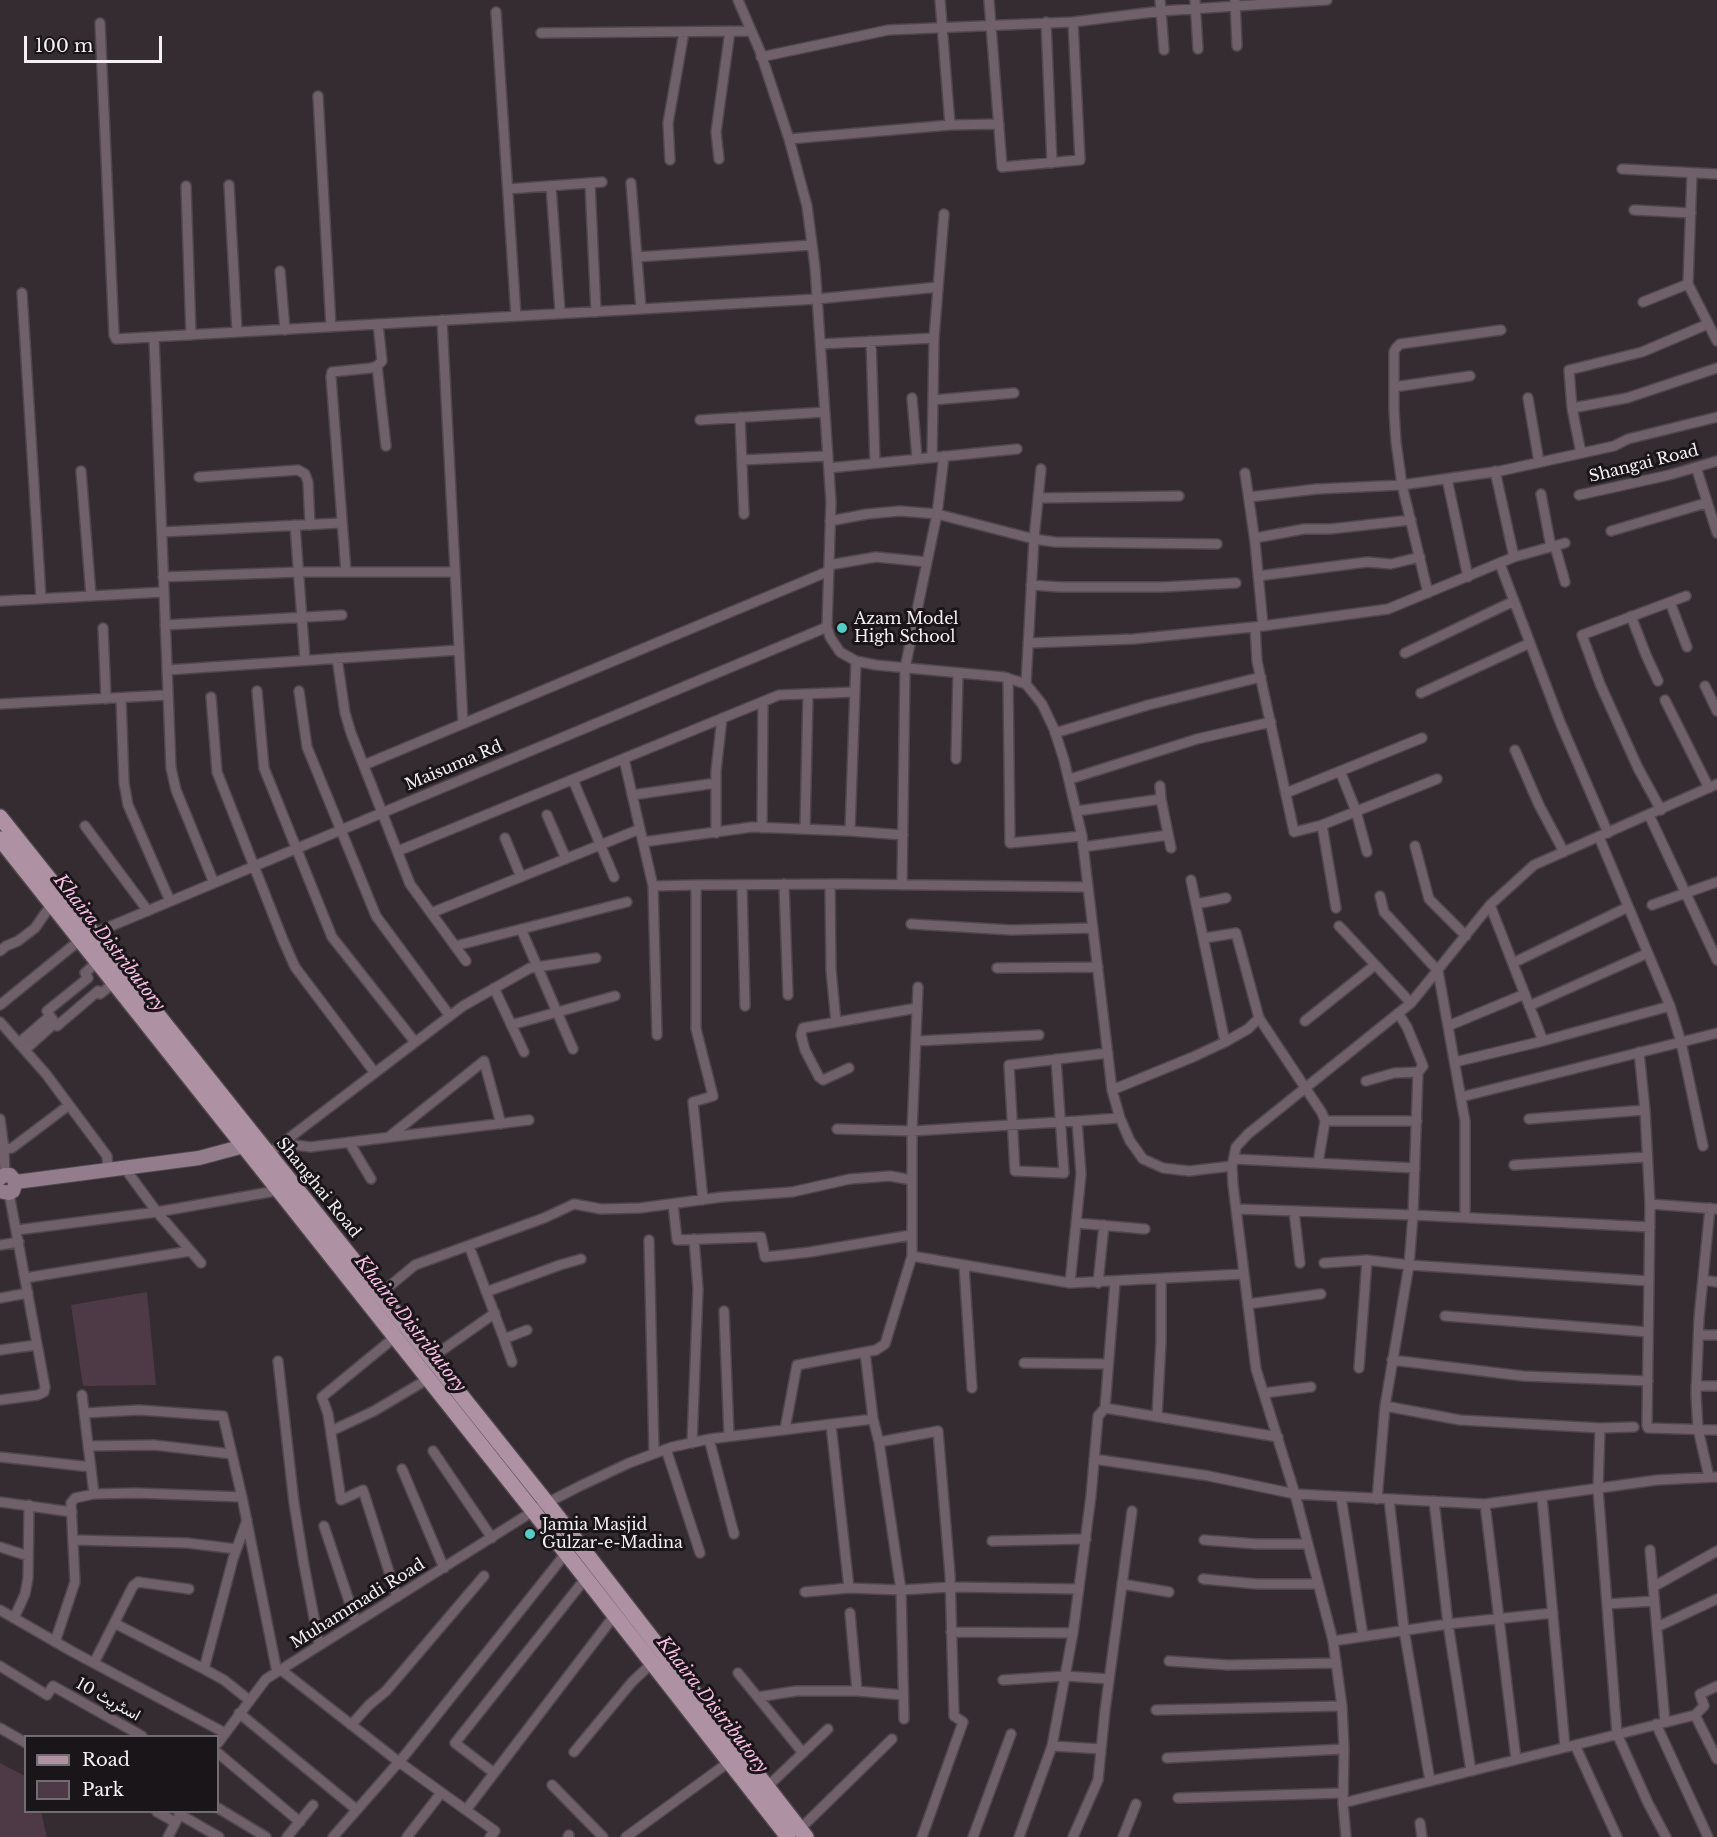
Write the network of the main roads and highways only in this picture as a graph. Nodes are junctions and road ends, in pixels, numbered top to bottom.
1 (0, 817) edge
2 (0, 839) edge
3 (86, 937) junction
4 (250, 1143) junction
5 (540, 1508) junction
6 (798, 1834) edge

1 - 3 main road, Shanghai Road
2 - 3 main road, Shanghai Road
3 - 4 main road, Shanghai Road
3 - 4 main road, Shanghai Road
4 - 5 main road, Shanghai Road
4 - 5 main road, Shanghai Road
5 - 6 main road, Shanghai Road
5 - 6 main road, Shanghai Road

